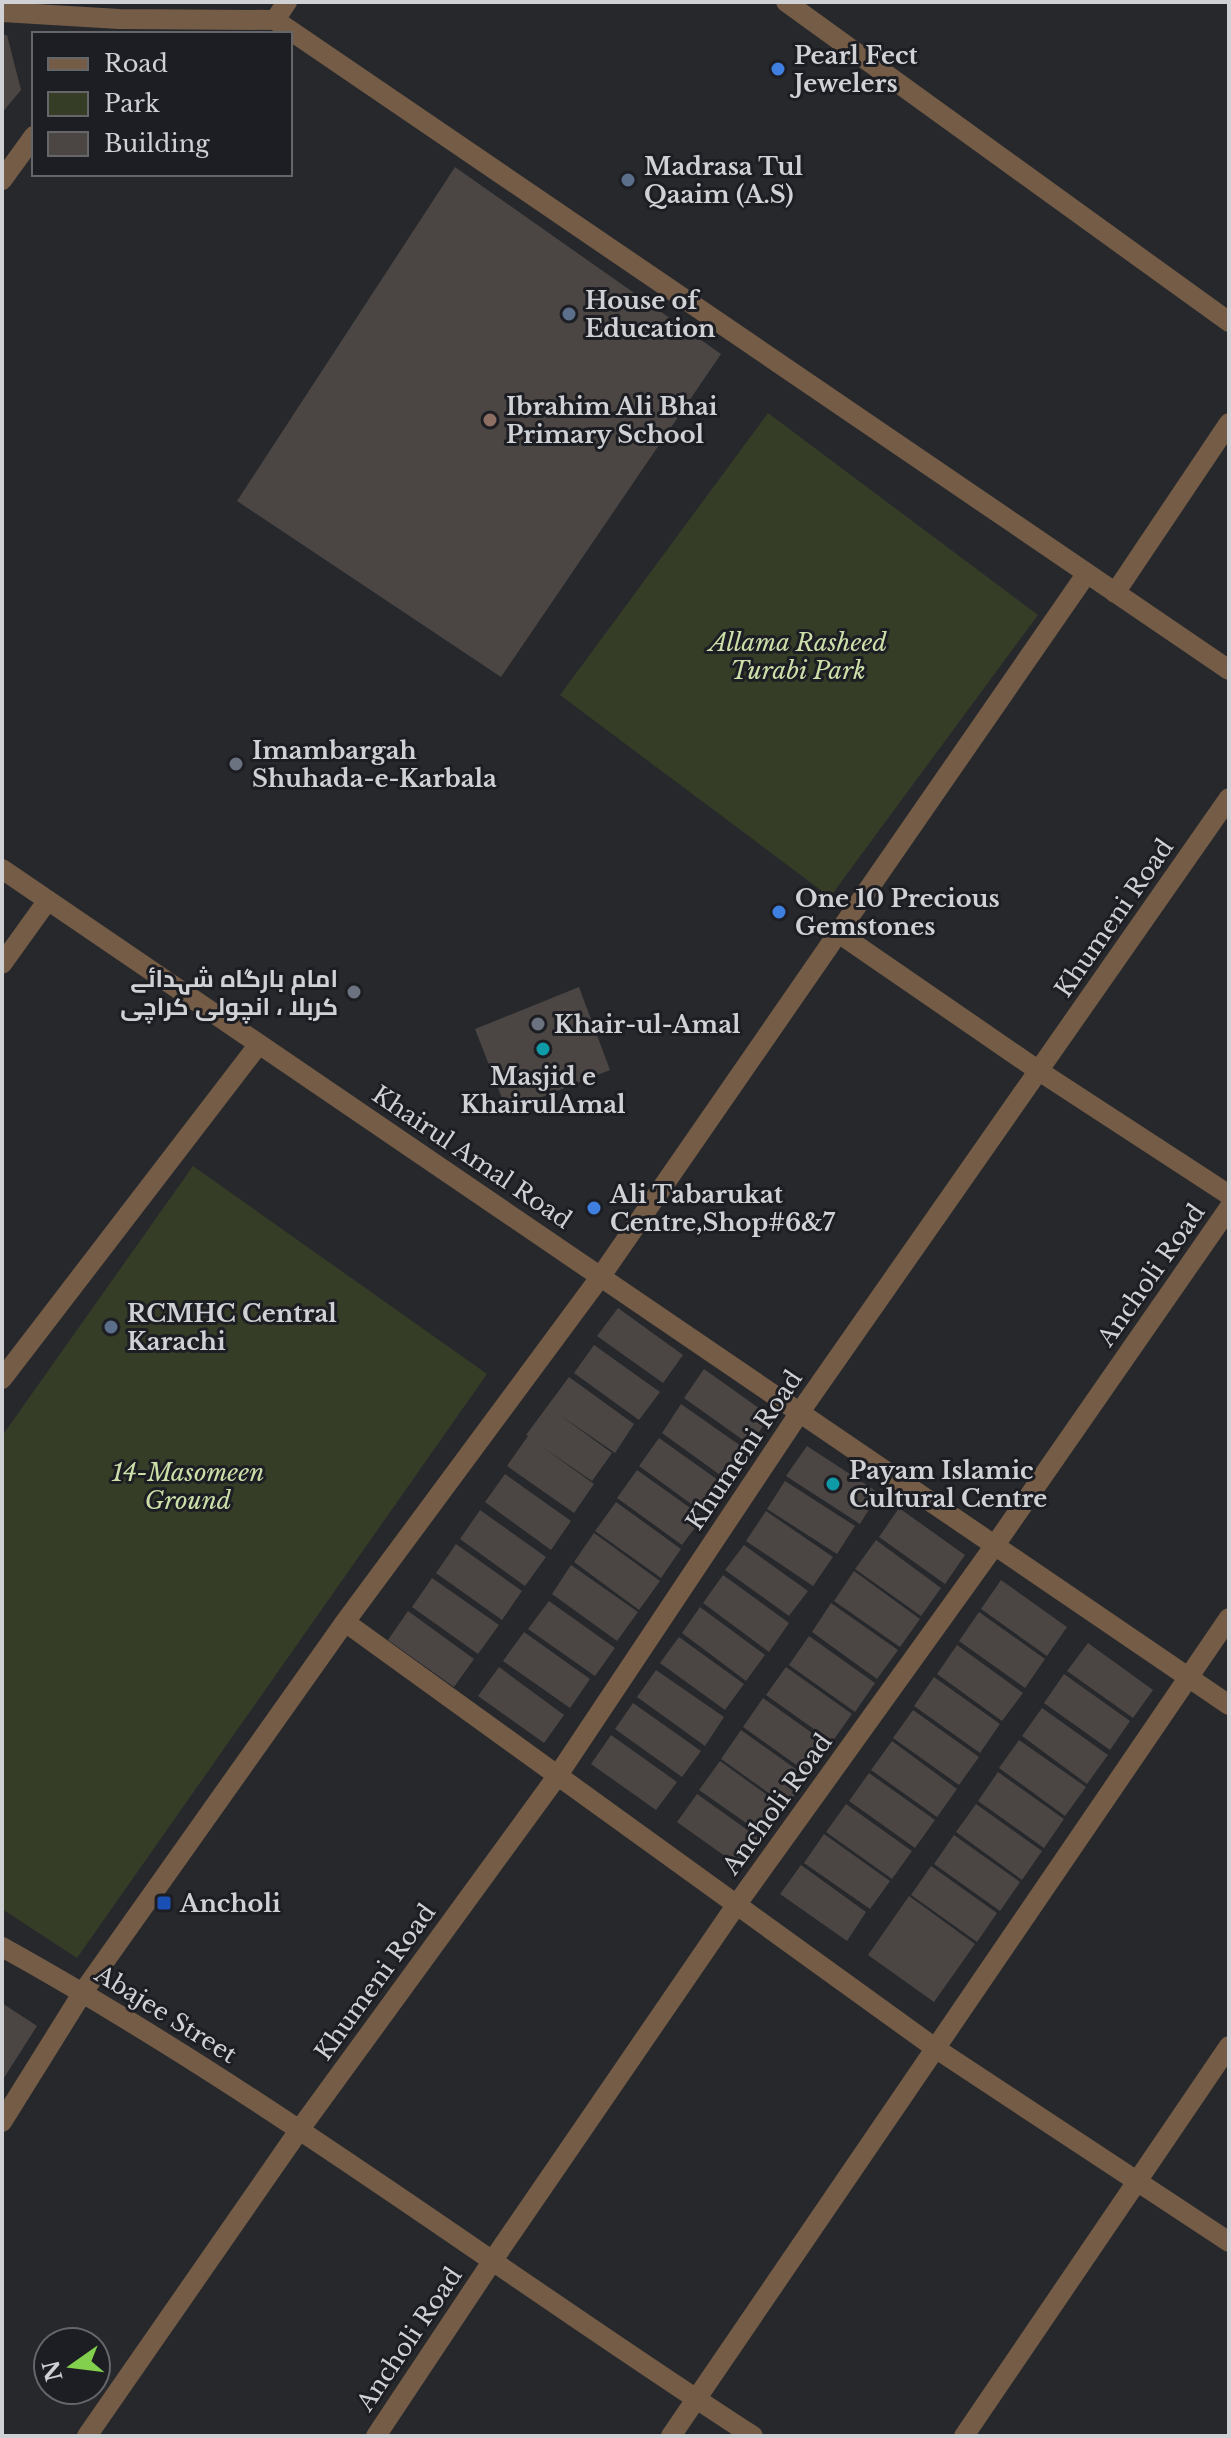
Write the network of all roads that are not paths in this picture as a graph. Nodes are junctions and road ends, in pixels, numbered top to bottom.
1 (287, 2) edge
2 (786, 2) edge
3 (2, 12) edge
4 (275, 20) junction
5 (114, 26) edge
6 (32, 139) edge
7 (2, 180) edge
8 (1229, 322) edge
9 (1229, 423) edge
10 (1087, 573) junction
11 (1115, 593) junction
12 (1229, 670) edge
13 (1229, 798) edge
14 (2, 869) edge
15 (48, 900) junction
16 (837, 932) junction
17 (2, 964) edge
18 (259, 1044) junction
19 (1039, 1071) junction
20 (1229, 1195) edge
21 (1229, 1208) edge
22 (601, 1276) junction
23 (2, 1379) edge
24 (800, 1412) junction
25 (995, 1545) junction
26 (1229, 1618) edge
27 (345, 1622) junction
28 (1188, 1677) junction
29 (1229, 1705) edge
30 (558, 1775) junction
31 (737, 1904) junction
32 (2, 1947) edge
33 (83, 1992) junction
34 (1229, 2046) edge
35 (935, 2048) junction
36 (2, 2122) edge
37 (300, 2129) junction
38 (1136, 2180) junction
39 (1229, 2242) edge
40 (493, 2260) junction
41 (696, 2399) junction
42 (87, 2436) edge
43 (376, 2436) edge
44 (671, 2436) edge
45 (753, 2436) edge
46 (964, 2436) edge

1 - 4 street
2 - 8 street
3 - 5 street
4 - 5 street
4 - 10 street
6 - 7 street
9 - 11 street
10 - 11 street
10 - 16 street
11 - 12 street
13 - 19 street, Khumeni Road
14 - 15 street, Khairul Amal Road
15 - 17 street
15 - 18 street, Khairul Amal Road
16 - 19 street
16 - 22 street
18 - 22 street, Khairul Amal Road
18 - 23 street
19 - 20 street
19 - 24 street, Khumeni Road
21 - 25 street, Ancholi Road
22 - 24 street, Khairul Amal Road
22 - 27 street
24 - 25 street, Khairul Amal Road
24 - 30 street, Khumeni Road
25 - 28 street, Khairul Amal Road
25 - 31 street, Ancholi Road
26 - 28 street
27 - 30 street
27 - 33 street
28 - 29 street, Khairul Amal Road
28 - 35 street
30 - 31 street
30 - 37 street, Khumeni Road
31 - 35 street
31 - 40 street, Ancholi Road
32 - 33 street, Abajee Street
33 - 36 street
33 - 37 street, Abajee Street
34 - 38 street
35 - 38 street
35 - 41 street
37 - 40 street, Abajee Street
37 - 42 street, Khumeni Road
38 - 39 street
38 - 46 street
40 - 41 street, Abajee Street
40 - 43 street, Ancholi Road
41 - 44 street
41 - 45 street, Abajee Street

